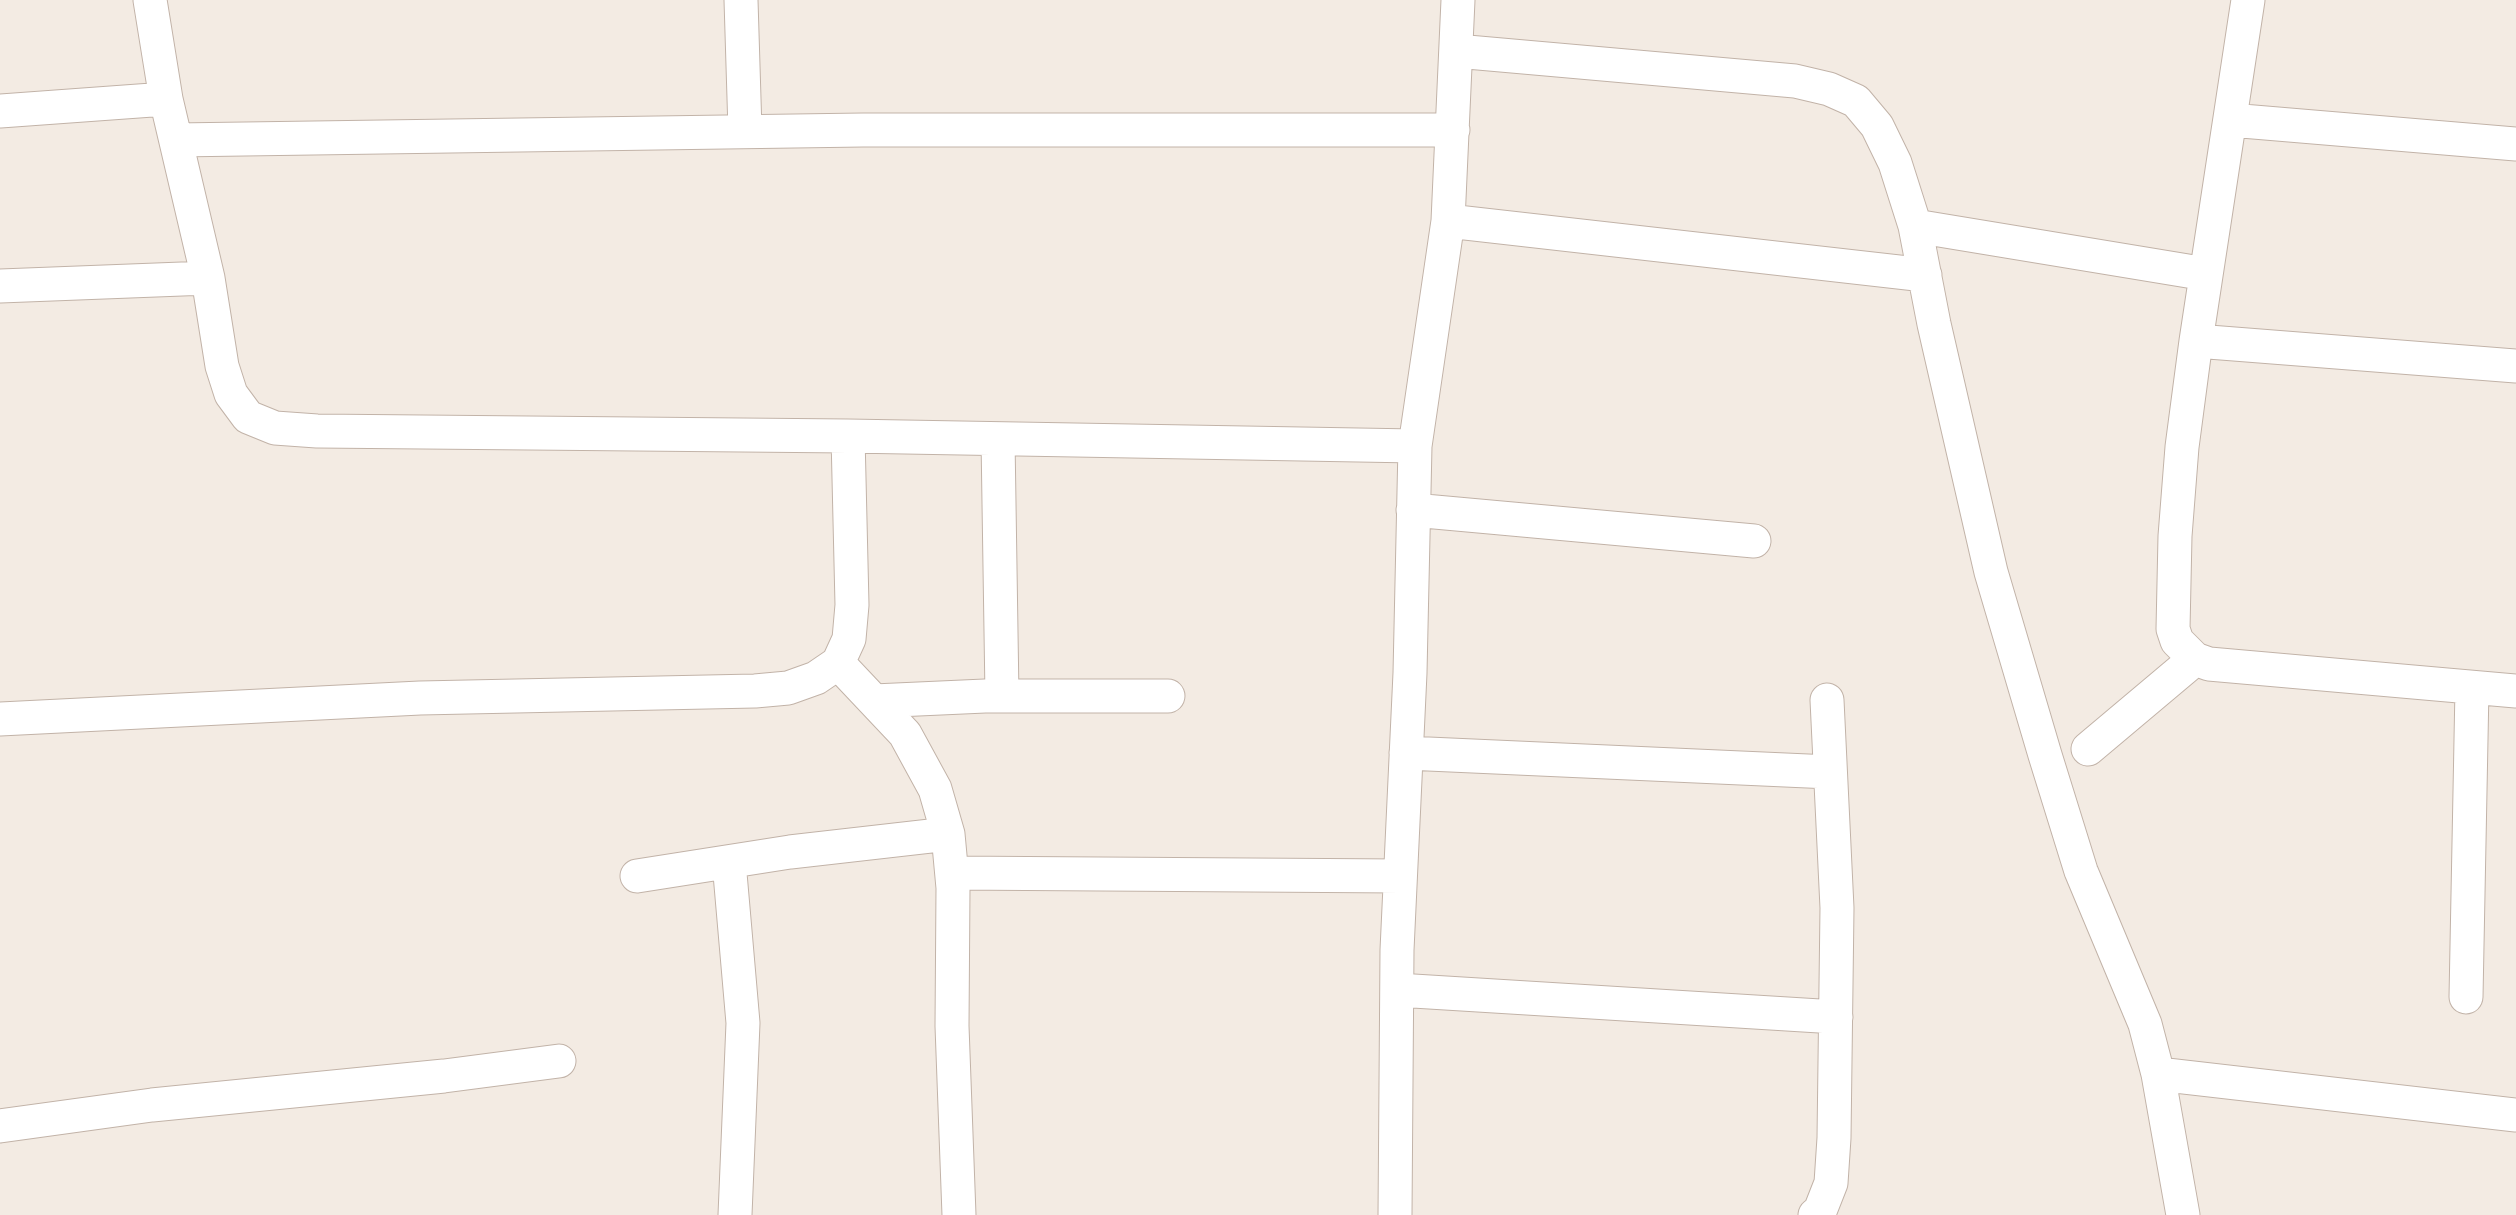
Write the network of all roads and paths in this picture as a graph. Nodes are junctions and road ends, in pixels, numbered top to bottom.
1 (150, 0) edge
2 (741, 0) edge
3 (1458, 0) edge
4 (2248, 0) edge
5 (1456, 51) junction
6 (166, 99) junction
7 (0, 111) edge
8 (2230, 120) junction
9 (1453, 130) junction
10 (745, 131) junction
11 (176, 140) junction
12 (2516, 144) edge
13 (1448, 221) junction
14 (1915, 226) junction
15 (2206, 274) junction
16 (1925, 275) junction
17 (208, 278) junction
18 (0, 285) edge
19 (2196, 341) junction
20 (2516, 366) edge
21 (848, 436) junction
22 (998, 439) junction
23 (1415, 446) junction
24 (1413, 510) junction
25 (1754, 541) dead end
26 (2195, 659) junction
27 (838, 663) junction
28 (2472, 688) junction
29 (2516, 692) edge
30 (1002, 696) junction
31 (1168, 696) dead end
32 (1827, 700) dead end
33 (874, 701) junction
34 (0, 719) edge
35 (2088, 749) dead end
36 (1406, 753) junction
37 (1830, 772) junction
38 (948, 834) junction
39 (729, 862) junction
40 (952, 873) junction
41 (637, 876) dead end
42 (1400, 876) junction
43 (1396, 990) junction
44 (2466, 997) dead end
45 (1836, 1017) junction
46 (559, 1061) dead end
47 (2158, 1074) junction
48 (2516, 1115) edge
49 (0, 1126) edge
50 (735, 1215) edge
51 (959, 1215) edge
52 (1395, 1215) edge
53 (1815, 1215) edge
54 (2183, 1215) edge

1 - 6 street
2 - 10 street
3 - 5 street
4 - 8 street
5 - 9 street
5 - 14 street
6 - 7 street
6 - 11 street
8 - 12 street
8 - 15 street
9 - 10 street
9 - 13 street
10 - 11 street
11 - 17 street
13 - 16 street
13 - 23 street
14 - 15 street
14 - 16 street
15 - 19 street
16 - 47 street
17 - 18 street
17 - 21 street
19 - 20 street
19 - 26 street
21 - 22 street
21 - 27 street
22 - 23 street
22 - 30 street
23 - 24 street
24 - 25 street
24 - 36 street
26 - 28 street
26 - 35 street
27 - 33 street
27 - 34 street
28 - 29 street
28 - 44 street
30 - 31 street
30 - 33 street
32 - 37 street
33 - 38 street
36 - 37 street
36 - 42 street
37 - 45 street
38 - 39 street
38 - 40 street
39 - 41 street
39 - 50 street
40 - 42 street
40 - 51 street
42 - 43 street
43 - 45 street
43 - 52 street
45 - 53 street
46 - 49 street
47 - 48 street
47 - 54 street

